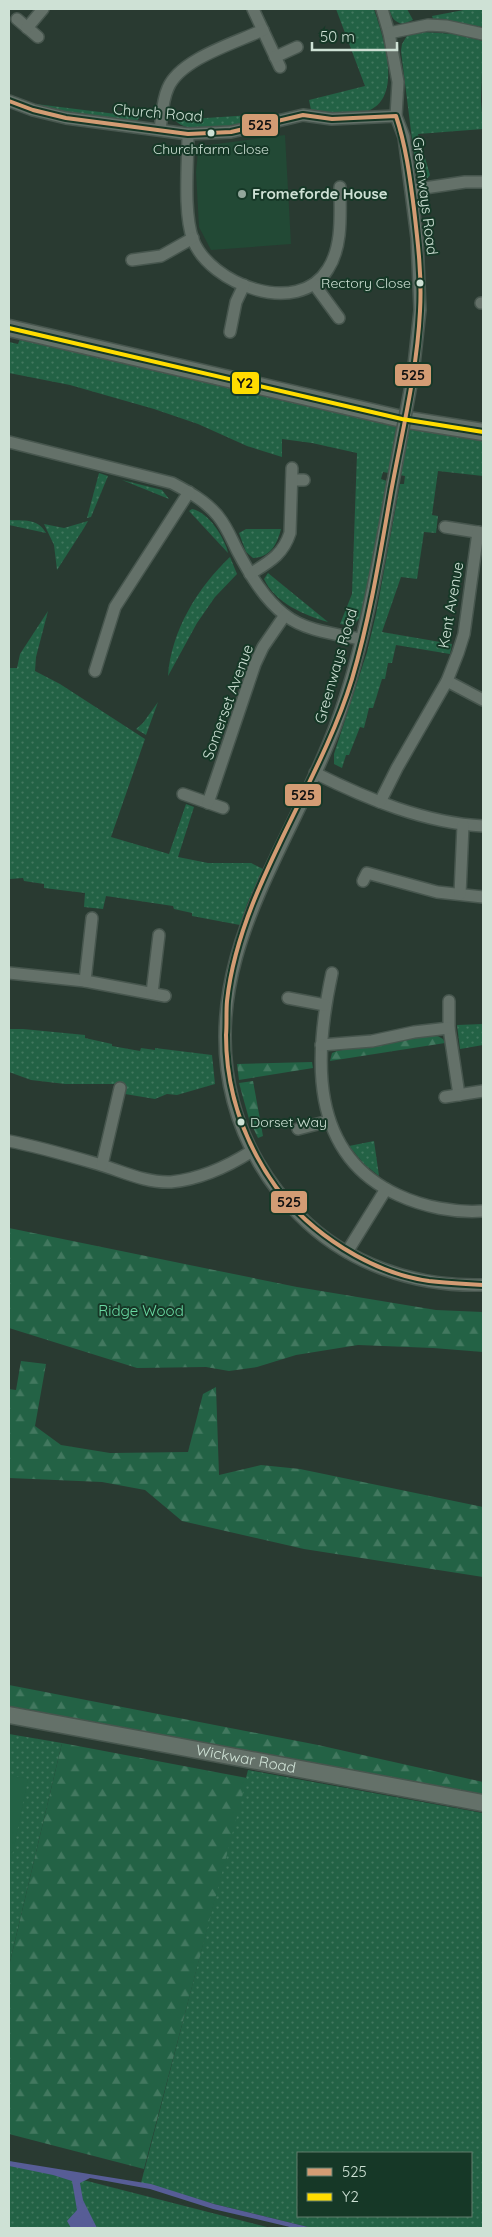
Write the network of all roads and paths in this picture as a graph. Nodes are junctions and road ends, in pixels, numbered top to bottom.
1 (42, 9) edge
2 (252, 9) edge
3 (382, 9) edge
4 (17, 19) dead end
5 (27, 28) junction
6 (262, 30) junction
7 (389, 33) junction
8 (483, 34) edge
9 (38, 37) dead end
10 (298, 46) dead end
11 (9, 101) edge
12 (396, 116) junction
13 (160, 130) junction
14 (188, 134) junction
15 (483, 182) edge
16 (411, 190) junction
17 (344, 194) dead end
18 (193, 238) junction
19 (132, 260) dead end
20 (314, 284) junction
21 (244, 285) junction
22 (339, 318) dead end
23 (9, 328) edge
24 (230, 332) dead end
25 (483, 432) edge
26 (9, 442) edge
27 (292, 468) dead end
28 (292, 480) junction
29 (304, 480) dead end
30 (189, 492) junction
31 (446, 526) dead end
32 (481, 533) edge
33 (250, 574) junction
34 (285, 615) junction
35 (361, 639) junction
36 (95, 671) dead end
37 (447, 681) junction
38 (483, 700) edge
39 (315, 773) junction
40 (182, 794) dead end
41 (380, 802) junction
42 (208, 803) junction
43 (223, 808) dead end
44 (463, 825) junction
45 (483, 826) edge
46 (363, 881) dead end
47 (460, 894) junction
48 (483, 898) edge
49 (92, 918) dead end
50 (159, 935) dead end
51 (9, 973) edge
52 (332, 973) dead end
53 (85, 981) junction
54 (152, 993) junction
55 (165, 996) dead end
56 (288, 998) dead end
57 (449, 1001) dead end
58 (325, 1005) junction
59 (449, 1028) junction
60 (321, 1044) junction
61 (120, 1088) dead end
62 (483, 1091) edge
63 (459, 1095) junction
64 (445, 1097) dead end
65 (329, 1121) junction
66 (298, 1128) dead end
67 (9, 1141) edge
68 (252, 1151) junction
69 (102, 1165) junction
70 (386, 1189) junction
71 (483, 1211) edge
72 (347, 1252) junction
73 (483, 1285) edge
74 (9, 1715) edge
75 (483, 1803) edge

1 - 5 street
2 - 6 street
3 - 7 street, Greenways Road
4 - 5 street
5 - 9 street
6 - 10 street
6 - 13 street
7 - 8 street
7 - 12 street, Greenways Road
11 - 13 street, Church Road
12 - 14 street, Church Road
12 - 16 street, Greenways Road
13 - 14 street, Church Road
14 - 18 street
15 - 16 street
16 - 35 street, Greenways Road, bridge
17 - 20 street
18 - 19 street
18 - 21 street
20 - 21 street
20 - 22 street
21 - 24 street
23 - 25 main road
26 - 30 street
27 - 28 street
28 - 29 street
28 - 33 street
30 - 33 street
30 - 36 street
31 - 32 street, Kent Avenue
32 - 37 street, Kent Avenue
33 - 34 street
34 - 35 street
34 - 42 street, Somerset Avenue
35 - 39 street, Greenways Road
37 - 38 street
37 - 41 street, Kent Avenue
39 - 41 street
39 - 68 street, Greenways Road
40 - 42 street
41 - 44 street
42 - 43 street
44 - 45 street
44 - 47 street
46 - 47 street
47 - 48 street
49 - 53 street
50 - 54 street
51 - 53 street
52 - 58 street
53 - 54 street
54 - 55 street
56 - 58 street
57 - 59 street
58 - 60 street
59 - 60 street
59 - 63 street
60 - 65 street
61 - 69 street
62 - 63 street
63 - 64 street
65 - 66 street
65 - 70 street
67 - 69 street
68 - 69 street
68 - 72 street, Greenways Road
70 - 71 street
70 - 72 street
72 - 73 street, Greenways Road
74 - 75 main road, Wickwar Road

